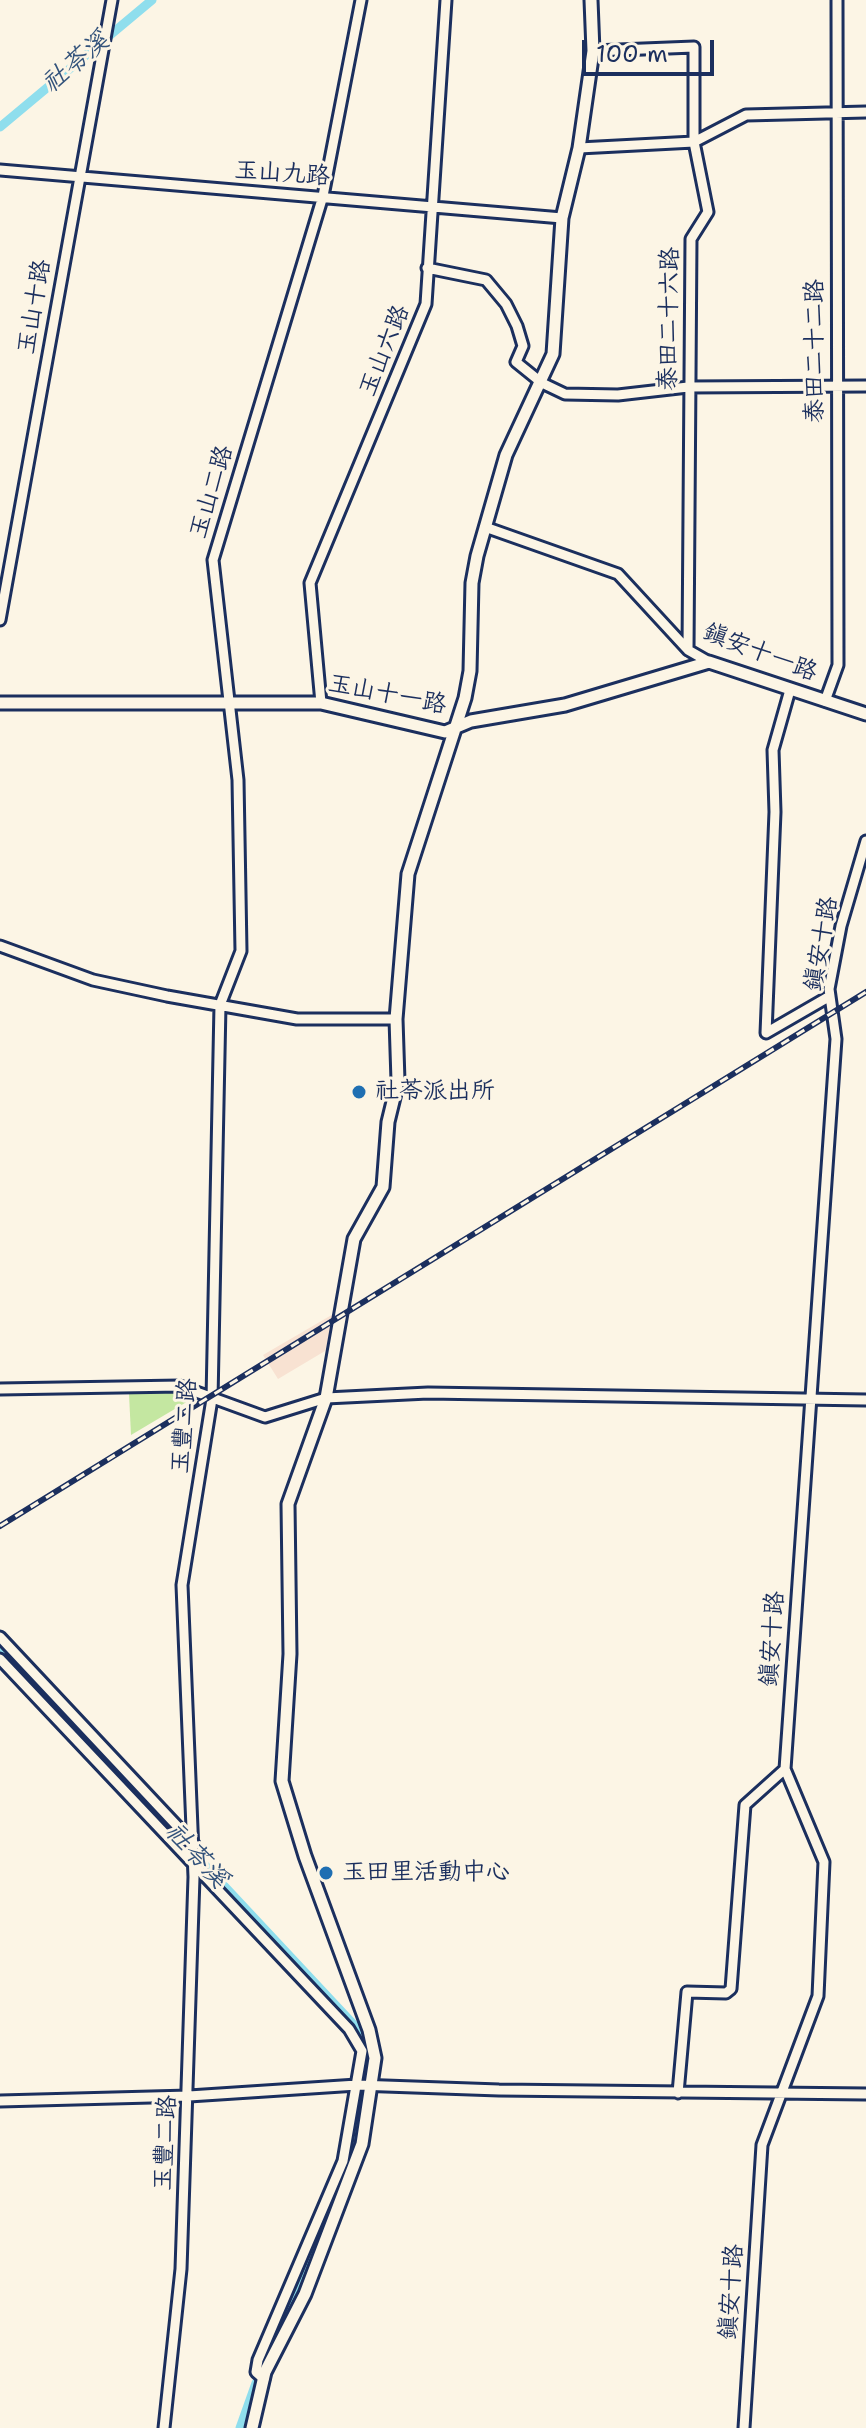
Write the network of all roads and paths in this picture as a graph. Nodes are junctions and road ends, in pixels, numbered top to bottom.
1 (112, 0) edge
2 (361, 0) edge
3 (446, 0) edge
4 (591, 0) edge
5 (837, 0) edge
6 (593, 51) junction
7 (837, 112) junction
8 (866, 112) edge
9 (694, 142) junction
10 (579, 148) junction
11 (0, 170) edge
12 (79, 177) junction
13 (323, 196) junction
14 (431, 206) junction
15 (562, 218) junction
16 (427, 268) junction
17 (542, 383) junction
18 (836, 386) junction
19 (866, 386) edge
20 (688, 387) junction
21 (485, 527) junction
22 (0, 620) edge
23 (688, 650) junction
24 (709, 662) junction
25 (790, 690) junction
26 (825, 701) junction
27 (0, 703) edge
28 (321, 703) junction
29 (230, 705) junction
30 (866, 714) edge
31 (456, 730) junction
32 (866, 841) edge
33 (0, 946) edge
34 (830, 996) junction
35 (220, 1005) junction
36 (396, 1019) junction
37 (0, 1389) edge
38 (326, 1398) junction
39 (212, 1399) junction
40 (809, 1399) junction
41 (866, 1400) edge
42 (0, 1637) edge
43 (0, 1659) edge
44 (785, 1769) junction
45 (194, 1856) junction
46 (357, 2085) junction
47 (372, 2086) junction
48 (678, 2093) junction
49 (866, 2094) edge
50 (781, 2095) junction
51 (189, 2096) junction
52 (0, 2101) edge
53 (264, 2379) junction
54 (164, 2428) edge
55 (252, 2428) edge
56 (744, 2428) edge

1 - 12 street, 玉山十路
2 - 13 street, 玉山二路
3 - 14 street, 玉山六路
4 - 6 street
5 - 7 street, 泰田二十二路
6 - 9 street, 泰田二十六路
6 - 10 street
7 - 8 street
7 - 9 street
7 - 18 street, 泰田二十二路
9 - 10 street
9 - 20 street, 泰田二十六路
10 - 15 street
11 - 12 street, 玉山九路
12 - 13 street, 玉山九路
12 - 22 street, 玉山十路
13 - 14 street, 玉山九路
13 - 29 street, 玉山二路
14 - 15 street, 玉山九路
14 - 16 street, 玉山六路
15 - 17 street
16 - 17 street
16 - 28 street, 玉山六路
17 - 20 street
17 - 21 street
18 - 19 street
18 - 20 street
18 - 26 street, 泰田二十二路
20 - 23 street, 泰田二十六路
21 - 23 street, 鎮安十一路
21 - 31 street
23 - 24 street, 鎮安十一路
24 - 25 street, 鎮安十一路
24 - 31 street, 玉山十一路
25 - 26 street, 鎮安十一路
25 - 34 street
26 - 30 street, 鎮安十一路
27 - 29 street, 玉山十一路
28 - 29 street, 玉山十一路
28 - 31 street, 玉山十一路
29 - 35 street, 玉山二路
31 - 36 street
32 - 34 street, 鎮安十路
33 - 35 street
34 - 40 street, 鎮安十路
35 - 36 street
35 - 39 street, 玉豐二路
36 - 38 street
37 - 39 street
38 - 39 street
38 - 40 street
38 - 47 street
39 - 45 street, 玉豐二路
40 - 41 street
40 - 44 street, 鎮安十路
42 - 45 street
43 - 45 street
44 - 48 street
44 - 50 street, 鎮安十路
45 - 46 street
45 - 51 street, 玉豐二路
46 - 47 street
46 - 51 street
46 - 53 street
47 - 48 street
47 - 53 street
48 - 50 street
49 - 50 street
50 - 56 street, 鎮安十路
51 - 52 street
51 - 54 street, 玉豐二路
53 - 55 street

